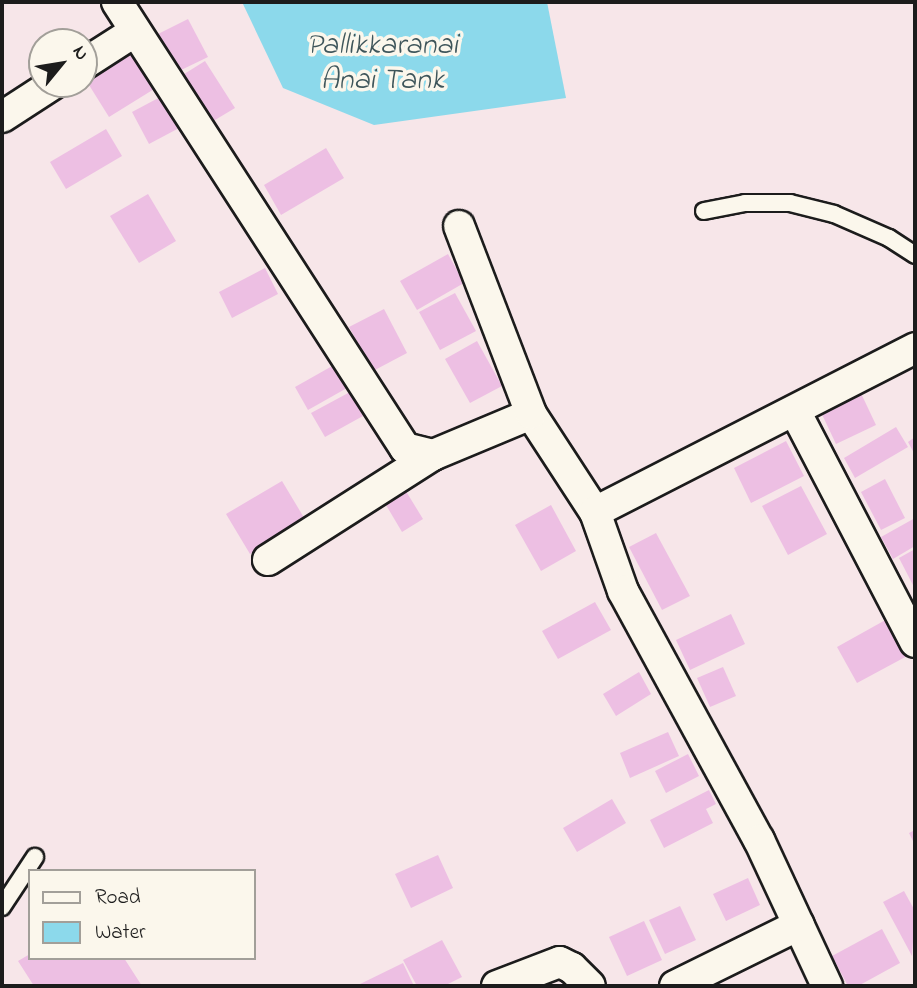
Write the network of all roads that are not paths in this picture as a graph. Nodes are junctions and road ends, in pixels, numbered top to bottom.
1 (117, 2) edge
2 (134, 32) junction
3 (98, 55) edge
4 (31, 98) edge
5 (2, 117) edge
6 (704, 211) dead end
7 (459, 226) dead end
8 (915, 255) edge
9 (915, 348) edge
10 (796, 413) junction
11 (531, 414) junction
12 (433, 455) junction
13 (596, 512) junction
14 (268, 560) dead end
15 (915, 642) edge
16 (35, 857) dead end
17 (2, 907) edge
18 (799, 925) junction
19 (497, 986) edge
20 (590, 986) edge
21 (675, 986) edge
22 (828, 986) edge

1 - 2 street
2 - 3 street
2 - 12 street
4 - 5 street
6 - 8 lane
7 - 11 street
9 - 10 street
10 - 13 street
10 - 15 street
11 - 12 street
11 - 13 street
12 - 14 street
13 - 18 street
16 - 17 lane
18 - 21 street
18 - 22 street
19 - 20 street

